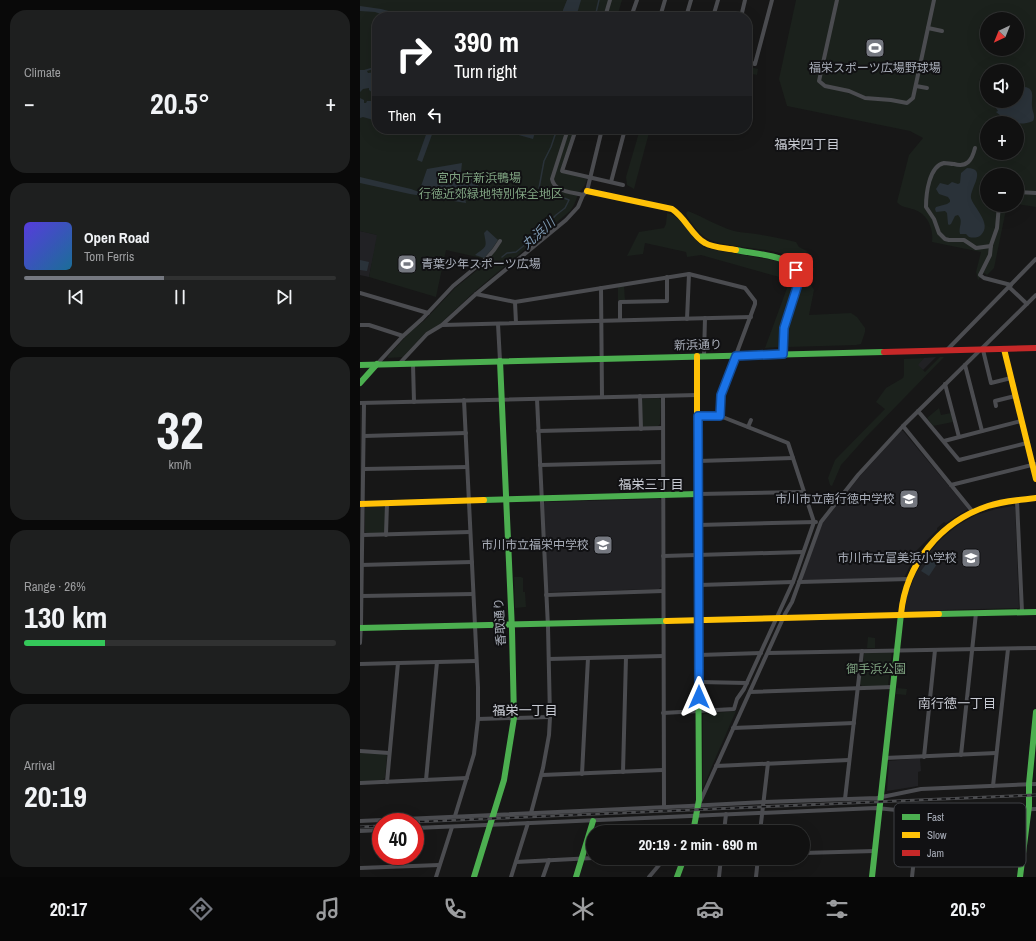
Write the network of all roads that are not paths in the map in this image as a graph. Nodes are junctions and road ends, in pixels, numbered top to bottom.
1 (610, 0) edge
2 (637, 0) edge
3 (664, 0) edge
4 (690, 0) edge
5 (718, 0) edge
6 (745, 0) edge
7 (772, 0) edge
8 (837, 0) edge
9 (934, 0) edge
10 (606, 12) edge
11 (633, 12) edge
12 (661, 12) edge
13 (687, 12) edge
14 (714, 12) edge
15 (742, 12) edge
16 (928, 28) junction
17 (942, 31) dead end
18 (752, 63) edge
19 (916, 86) junction
20 (927, 88) dead end
21 (566, 134) edge
22 (574, 134) edge
23 (601, 134) edge
24 (624, 134) edge
25 (975, 148) dead end
26 (590, 178) junction
27 (611, 182) junction
28 (623, 185) dead end
29 (1024, 192) edge
30 (585, 193) junction
31 (1036, 193) edge
32 (998, 212) edge
33 (500, 241) dead end
34 (991, 246) junction
35 (1036, 259) edge
36 (690, 274) junction
37 (667, 277) junction
38 (1010, 286) junction
39 (600, 288) junction
40 (360, 293) edge
41 (476, 294) junction
42 (1036, 295) edge
43 (515, 302) junction
44 (1027, 304) junction
45 (428, 313) junction
46 (751, 317) junction
47 (705, 318) junction
48 (687, 319) junction
49 (620, 320) junction
50 (601, 321) junction
51 (516, 323) junction
52 (498, 324) junction
53 (442, 325) junction
54 (360, 326) edge
55 (403, 336) junction
56 (1036, 348) edge
57 (1004, 349) junction
58 (947, 350) junction
59 (981, 350) junction
60 (783, 354) junction
61 (701, 356) junction
62 (736, 356) junction
63 (601, 359) junction
64 (500, 361) junction
65 (377, 364) junction
66 (400, 364) junction
67 (413, 364) junction
68 (360, 365) edge
69 (965, 365) junction
70 (1011, 378) junction
71 (360, 383) edge
72 (945, 384) junction
73 (698, 395) junction
74 (640, 396) junction
75 (663, 396) junction
76 (1015, 396) junction
77 (602, 397) junction
78 (537, 398) junction
79 (501, 399) junction
80 (464, 400) junction
81 (414, 402) junction
82 (362, 403) edge
83 (996, 406) dead end
84 (918, 411) junction
85 (698, 416) junction
86 (720, 416) junction
87 (751, 420) dead end
88 (1022, 421) junction
89 (903, 426) junction
90 (748, 427) junction
91 (663, 428) junction
92 (641, 429) junction
93 (538, 431) junction
94 (982, 431) junction
95 (466, 433) junction
96 (364, 436) junction
97 (959, 437) junction
98 (944, 441) junction
99 (1027, 443) junction
100 (793, 458) junction
101 (698, 461) junction
102 (663, 462) junction
103 (1034, 464) edge
104 (540, 465) junction
105 (467, 467) junction
106 (364, 469) junction
107 (1036, 479) edge
108 (951, 485) junction
109 (803, 492) junction
110 (698, 494) junction
111 (664, 496) junction
112 (1036, 498) edge
113 (541, 499) junction
114 (505, 500) junction
115 (469, 501) junction
116 (1017, 501) junction
117 (387, 503) junction
118 (362, 504) edge
119 (973, 512) junction
120 (814, 522) junction
121 (821, 522) junction
122 (698, 525) junction
123 (470, 532) junction
124 (386, 535) junction
125 (363, 536) junction
126 (804, 552) junction
127 (698, 555) junction
128 (663, 556) junction
129 (472, 562) junction
130 (361, 565) edge
131 (908, 580) junction
132 (793, 582) junction
133 (799, 582) junction
134 (698, 585) junction
135 (663, 591) junction
136 (473, 594) junction
137 (546, 595) junction
138 (362, 596) junction
139 (1022, 612) junction
140 (1036, 612) edge
141 (976, 613) junction
142 (900, 615) junction
143 (777, 618) junction
144 (784, 618) junction
145 (699, 620) junction
146 (663, 621) junction
147 (547, 624) junction
148 (511, 625) junction
149 (475, 626) junction
150 (361, 628) edge
151 (360, 643) edge
152 (1036, 648) edge
153 (1008, 649) junction
154 (896, 650) junction
155 (935, 650) junction
156 (972, 650) junction
157 (862, 651) junction
158 (761, 653) junction
159 (768, 653) junction
160 (699, 655) junction
161 (664, 656) junction
162 (626, 657) junction
163 (588, 658) junction
164 (549, 659) junction
165 (476, 661) junction
166 (437, 662) junction
167 (398, 663) junction
168 (360, 664) edge
169 (699, 682) junction
170 (747, 683) junction
171 (892, 687) junction
172 (858, 688) junction
173 (750, 692) junction
174 (699, 712) junction
175 (1036, 712) edge
176 (664, 713) junction
177 (550, 717) junction
178 (514, 718) junction
179 (478, 719) junction
180 (854, 724) junction
181 (733, 728) junction
182 (360, 751) edge
183 (389, 753) junction
184 (996, 753) junction
185 (961, 755) junction
186 (924, 756) junction
187 (885, 758) junction
188 (849, 760) junction
189 (768, 763) junction
190 (716, 766) junction
191 (663, 770) junction
192 (623, 772) junction
193 (582, 774) junction
194 (542, 775) junction
195 (467, 778) junction
196 (426, 780) junction
197 (387, 782) junction
198 (360, 783) edge
199 (1029, 784) junction
200 (1036, 784) edge
201 (993, 786) junction
202 (881, 797) junction
203 (845, 799) junction
204 (764, 802) junction
205 (698, 806) junction
206 (664, 807) junction
207 (880, 808) junction
208 (894, 809) edge
209 (1028, 809) junction
210 (1036, 809) edge
211 (531, 813) junction
212 (763, 813) junction
213 (726, 814) junction
214 (494, 815) junction
215 (455, 816) junction
216 (697, 816) junction
217 (593, 820) junction
218 (360, 821) edge
219 (1026, 823) edge
220 (528, 824) junction
221 (490, 825) junction
222 (695, 825) edge
223 (725, 825) edge
224 (761, 825) edge
225 (452, 827) junction
226 (424, 828) edge
227 (372, 830) edge
228 (360, 831) edge
229 (875, 851) junction
230 (810, 853) edge
231 (582, 858) junction
232 (586, 858) edge
233 (549, 860) junction
234 (516, 862) junction
235 (440, 865) junction
236 (659, 865) edge
237 (681, 865) edge
238 (721, 865) edge
239 (757, 865) edge
240 (913, 867) edge
241 (1021, 867) edge
242 (360, 868) edge
243 (436, 877) edge
244 (474, 877) edge
245 (511, 877) edge
246 (543, 877) edge
247 (576, 877) edge
248 (649, 877) edge
249 (677, 877) edge
250 (719, 877) edge
251 (756, 877) edge
252 (872, 877) edge
253 (912, 877) edge
254 (1020, 877) edge

1 - 10 street
2 - 11 street
3 - 12 street
4 - 13 street
5 - 14 street
6 - 15 street
7 - 18 street
8 - 19 street
9 - 16 street
16 - 17 street
16 - 19 street
19 - 20 street
21 - 30 street
22 - 26 street
23 - 26 street
24 - 27 street
25 - 34 street
26 - 27 street
26 - 30 street
27 - 28 street
29 - 31 street
30 - 41 street
30 - 60 street
32 - 34 street
33 - 45 street
34 - 38 street
35 - 38 street
36 - 37 street
36 - 46 street
36 - 48 street
37 - 39 street
37 - 49 street
38 - 44 street
38 - 58 street
39 - 43 street
39 - 50 street
40 - 45 street
41 - 43 street
41 - 53 street
42 - 44 street
43 - 51 street
44 - 59 street
45 - 55 street
46 - 47 street
46 - 62 street
47 - 48 street
47 - 61 street
48 - 49 street
49 - 50 street
50 - 51 street
50 - 63 street
51 - 52 street
52 - 53 street
52 - 64 street
53 - 66 street
54 - 55 street
55 - 65 street
56 - 57 street, 新浜通り
57 - 59 street, 新浜通り
57 - 70 street
58 - 59 street, 新浜通り
58 - 60 street, 新浜通り
59 - 69 street
59 - 70 street
60 - 62 street, 新浜通り
61 - 62 street, 新浜通り
61 - 63 street, 新浜通り
61 - 73 street
62 - 86 street
63 - 64 street, 新浜通り
63 - 77 street
64 - 67 street, 新浜通り
64 - 79 street, 香取通り
65 - 66 street, 新浜通り
65 - 68 street, 新浜通り
65 - 71 street
66 - 67 street, 新浜通り
67 - 81 street
69 - 72 street
69 - 94 street
70 - 76 street
72 - 84 street
72 - 97 street
73 - 75 street
73 - 85 street
74 - 75 street
74 - 77 street
74 - 92 street
75 - 91 street
76 - 83 street
76 - 88 street
77 - 78 street
78 - 79 street
78 - 93 street
79 - 80 street
79 - 114 street, 香取通り
80 - 81 street
80 - 95 street
81 - 82 street
82 - 96 street
84 - 89 street
84 - 98 street
85 - 86 street
85 - 101 street
86 - 90 street
87 - 90 street
88 - 94 street
88 - 99 street
89 - 108 street
89 - 121 street
90 - 100 street
91 - 92 street
91 - 102 street
92 - 93 street
93 - 104 street
94 - 97 street
95 - 96 street
95 - 105 street
96 - 106 street
97 - 98 street
98 - 99 street
99 - 103 street
100 - 101 street
100 - 109 street
101 - 110 street
102 - 104 street
102 - 111 street
103 - 107 street
103 - 108 street
104 - 113 street
105 - 106 street
105 - 115 street
106 - 118 street
108 - 119 street
109 - 110 street
109 - 120 street
110 - 111 street
110 - 122 street
111 - 113 street
111 - 128 street
112 - 116 street
113 - 114 street
113 - 137 street
114 - 115 street
114 - 148 street, 香取通り
115 - 117 street
115 - 123 street
116 - 119 street
116 - 139 street
117 - 118 street
117 - 124 street
118 - 125 street
119 - 131 street
120 - 121 street
120 - 122 street
120 - 126 street
121 - 133 street
122 - 127 street
123 - 124 street
123 - 129 street
124 - 125 street
125 - 130 street
126 - 127 street
126 - 132 street
127 - 128 street
127 - 134 street
128 - 135 street
129 - 130 street
129 - 136 street
130 - 138 street
131 - 133 street
131 - 142 street
132 - 134 street
132 - 143 street
133 - 144 street
134 - 145 street
135 - 137 street
135 - 146 street
136 - 138 street
136 - 149 street
137 - 147 street
138 - 150 street
139 - 140 street
139 - 141 street
141 - 142 street
141 - 156 street
142 - 144 street
142 - 154 street
143 - 144 street
143 - 145 street
143 - 158 street
144 - 159 street
145 - 146 street
145 - 160 street
146 - 147 street
146 - 161 street
147 - 148 street
147 - 164 street
148 - 149 street
148 - 178 street, 香取通り
149 - 150 street
149 - 165 street
150 - 151 street
152 - 153 street
153 - 156 street
153 - 184 street
154 - 155 street
154 - 157 street
154 - 171 street
155 - 156 street
155 - 186 street
156 - 185 street
157 - 159 street
157 - 172 street
158 - 160 street
158 - 170 street
159 - 173 street
160 - 169 street
161 - 162 street
161 - 176 street
162 - 163 street
162 - 192 street
163 - 164 street
163 - 193 street
164 - 177 street
165 - 166 street
165 - 179 street
166 - 167 street
166 - 196 street
167 - 168 street
167 - 183 street
169 - 170 street
169 - 174 street
170 - 174 street
171 - 172 street
171 - 187 street
172 - 173 street
172 - 180 street
173 - 181 street
174 - 176 street
174 - 205 street
175 - 199 street
176 - 191 street
177 - 178 street
177 - 194 street
178 - 179 street
178 - 214 street, 香取通り
179 - 195 street
180 - 181 street
180 - 188 street
181 - 190 street
182 - 183 street
183 - 197 street
184 - 185 street
184 - 201 street
185 - 186 street
186 - 187 street
187 - 202 street
188 - 189 street
188 - 203 street
189 - 190 street
189 - 204 street
190 - 205 street
191 - 192 street
191 - 206 street
192 - 193 street
193 - 194 street
194 - 211 street
195 - 196 street
195 - 215 street
196 - 197 street
197 - 198 street
199 - 200 street
199 - 201 street
199 - 209 street
201 - 202 street
202 - 203 street
202 - 207 street
203 - 204 street
204 - 205 street
204 - 212 street
205 - 206 street
205 - 216 street
206 - 211 street
207 - 208 street
207 - 212 street
207 - 229 street
209 - 210 street
209 - 219 street
211 - 214 street
212 - 213 street
212 - 224 street
213 - 216 street
213 - 223 street
214 - 215 street
214 - 221 street, 香取通り
215 - 218 street
216 - 217 street
216 - 222 street
217 - 220 street
217 - 231 street
220 - 221 street
220 - 234 street
221 - 225 street
221 - 244 street, 香取通り
225 - 226 street
225 - 235 street
227 - 228 street
229 - 230 street
229 - 252 street
231 - 232 street
231 - 233 street
231 - 247 street
233 - 234 street
233 - 246 street
234 - 245 street
235 - 242 street
235 - 243 street
236 - 248 street
237 - 249 street
238 - 250 street
239 - 251 street
240 - 253 street
241 - 254 street

